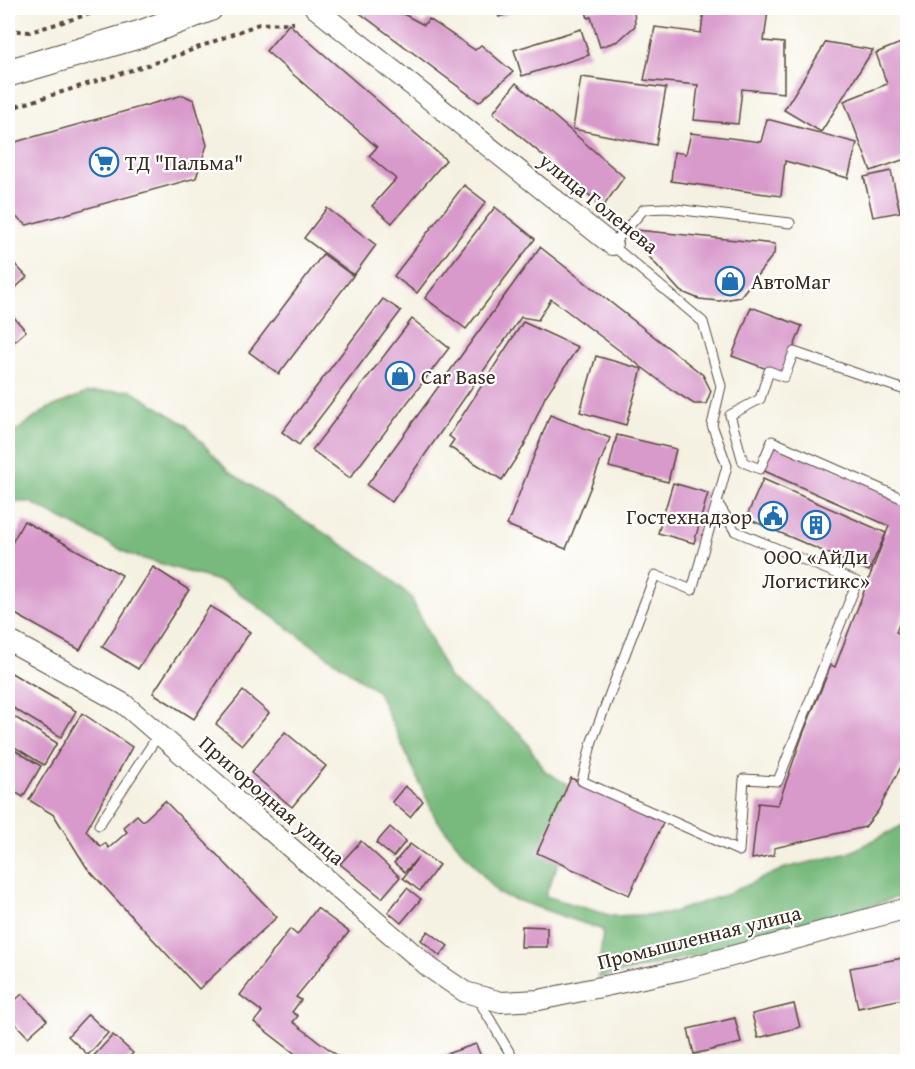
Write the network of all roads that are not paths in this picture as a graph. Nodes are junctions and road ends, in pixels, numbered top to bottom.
1 (209, 8) edge
2 (315, 8) edge
3 (8, 73) edge
4 (790, 223) dead end
5 (612, 245) junction
6 (908, 391) edge
7 (908, 501) edge
8 (717, 502) junction
9 (8, 640) edge
10 (159, 734) junction
11 (99, 825) dead end
12 (908, 908) edge
13 (492, 1000) junction
14 (512, 1062) edge

1 - 3 main road
2 - 5 street, улица Голенева
4 - 5 lane
5 - 8 lane, улица Голенева
6 - 7 lane
8 - 8 lane, улица Голенева
9 - 10 street, Пригородная улица
10 - 11 lane
10 - 13 street, Пригородная улица
12 - 13 street, Промышленная улица
13 - 14 lane

